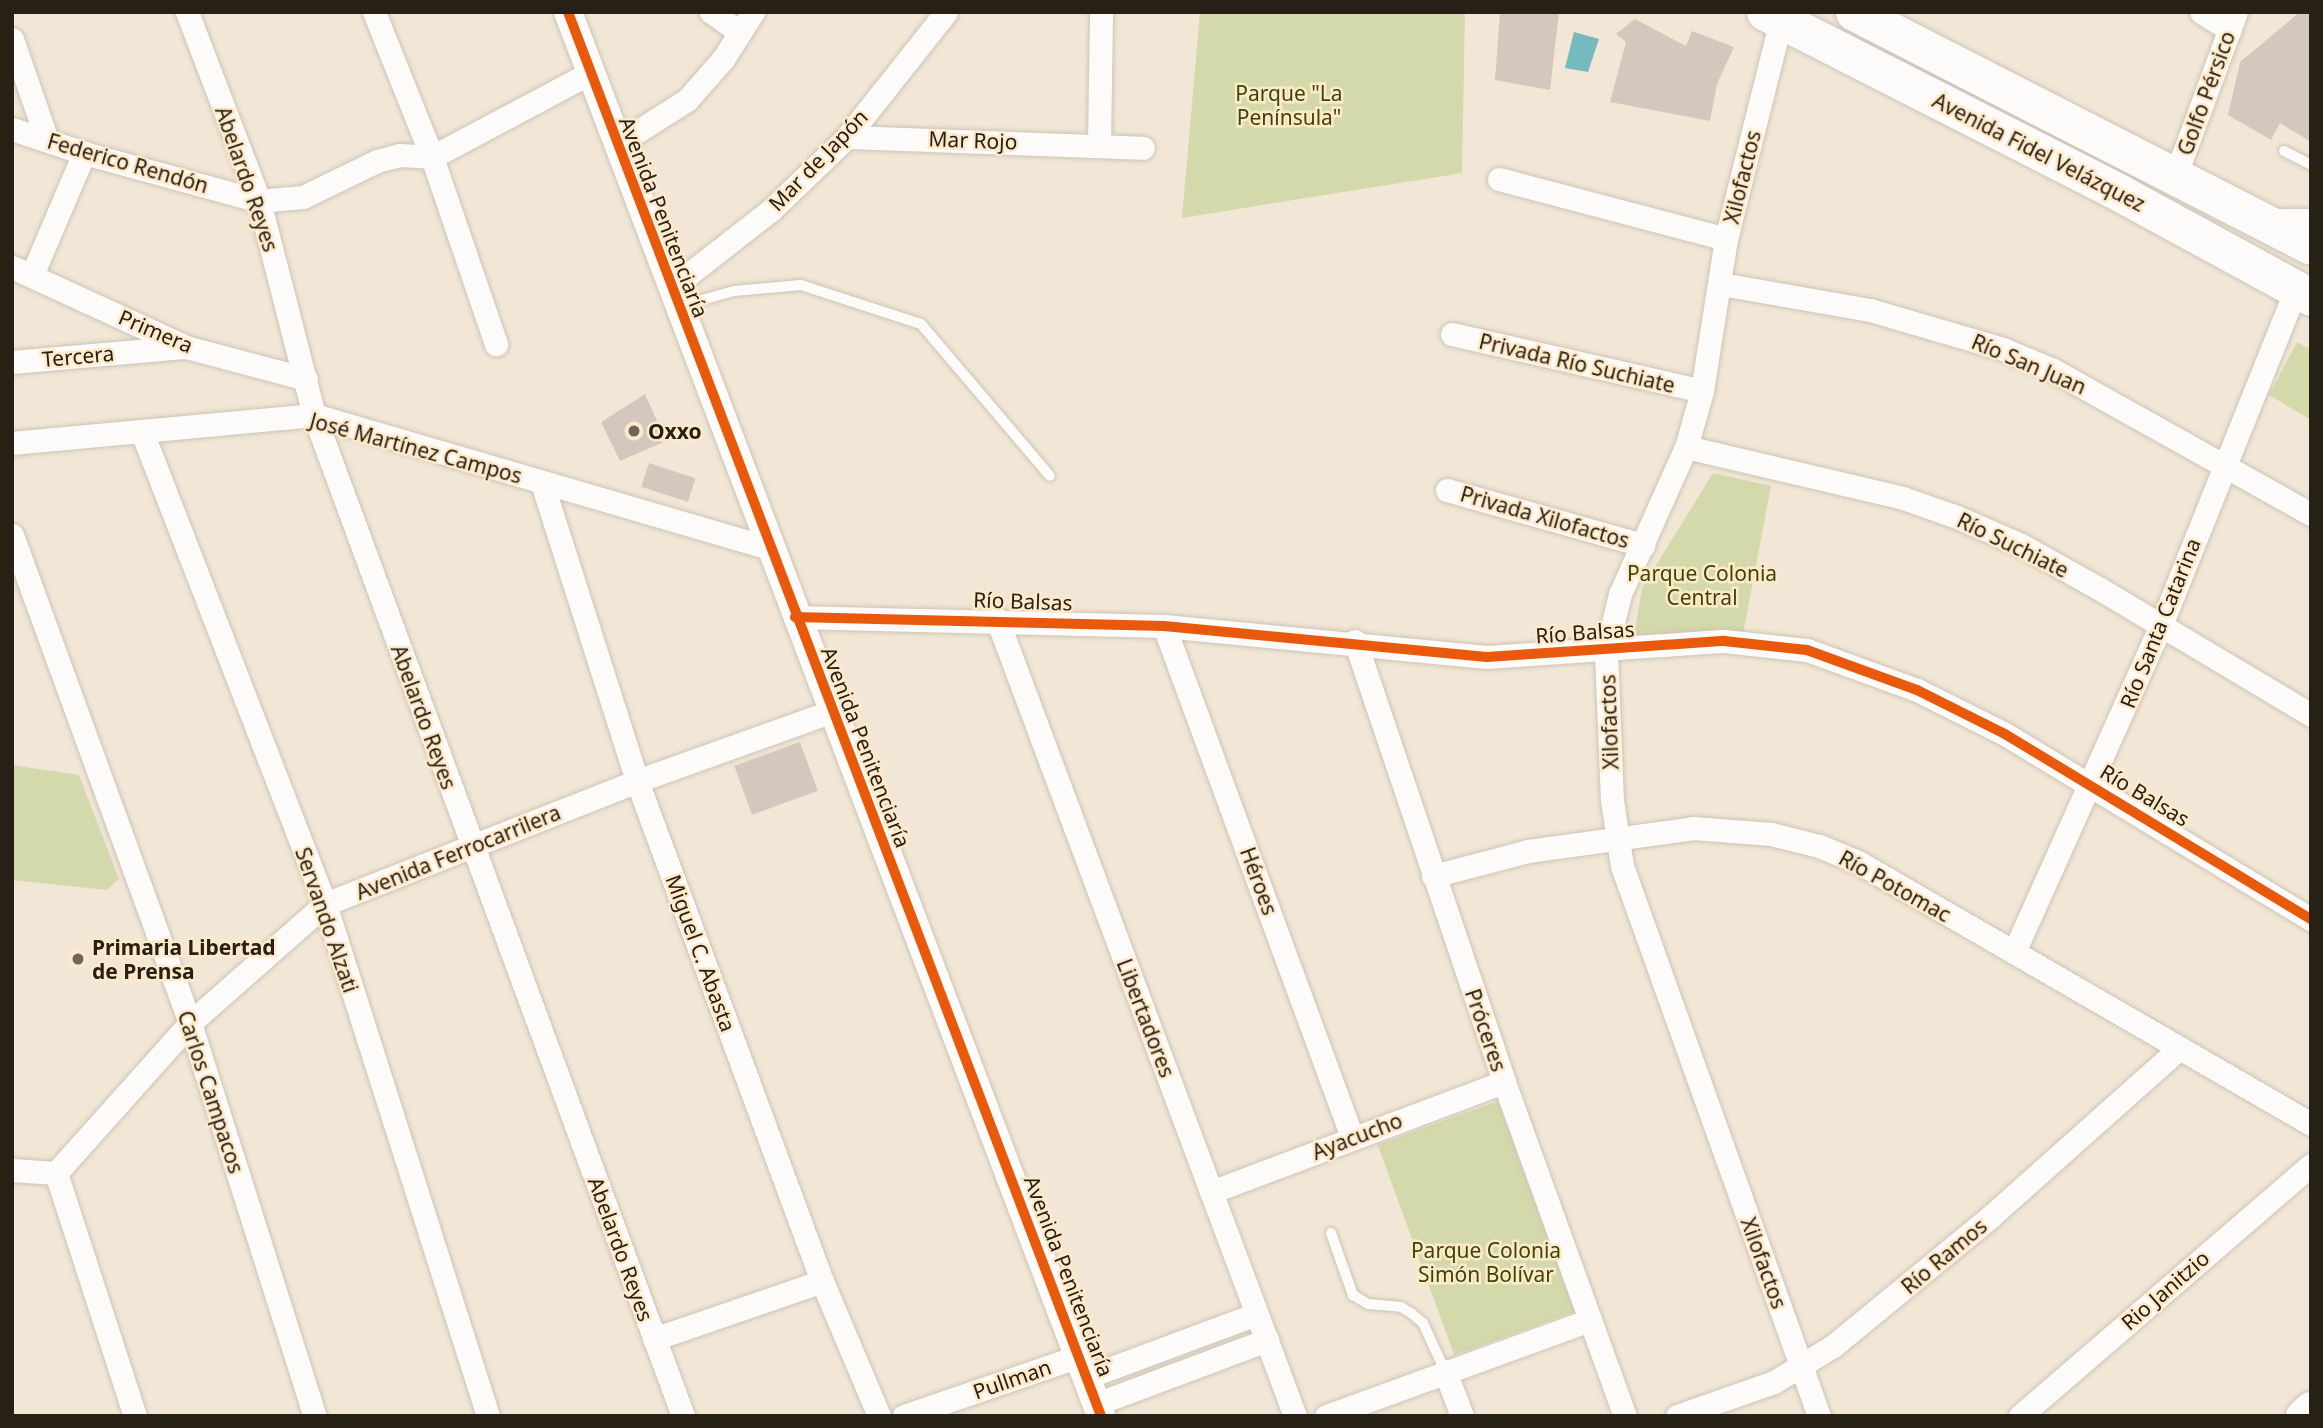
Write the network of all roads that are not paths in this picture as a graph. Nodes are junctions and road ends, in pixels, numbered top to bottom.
1 (187, 12) edge
2 (374, 12) edge
3 (711, 12) edge
4 (753, 12) edge
5 (946, 12) edge
6 (1101, 12) edge
7 (1854, 12) edge
8 (2201, 12) edge
9 (571, 13) edge
10 (1773, 16) edge
11 (2233, 21) edge
12 (740, 32) junction
13 (12, 39) edge
14 (590, 72) junction
15 (12, 129) edge
16 (846, 137) junction
17 (47, 140) junction
18 (1099, 144) junction
19 (616, 145) junction
20 (1143, 148) dead end
21 (2284, 150) dead end
22 (84, 153) junction
23 (432, 157) junction
24 (2311, 165) edge
25 (2176, 174) junction
26 (1499, 179) dead end
27 (259, 201) junction
28 (2271, 223) junction
29 (2311, 223) edge
30 (1726, 239) junction
31 (2311, 246) edge
32 (22, 271) edge
33 (1721, 284) junction
34 (2303, 293) edge
35 (674, 297) junction
36 (1452, 334) dead end
37 (496, 344) dead end
38 (186, 347) junction
39 (12, 362) edge
40 (306, 379) junction
41 (1702, 391) junction
42 (314, 415) junction
43 (142, 432) junction
44 (12, 443) edge
45 (1686, 447) junction
46 (2225, 464) junction
47 (1050, 476) dead end
48 (542, 483) junction
49 (1447, 490) dead end
50 (2311, 514) edge
51 (12, 535) edge
52 (1643, 545) junction
53 (770, 548) junction
54 (795, 617) junction
55 (997, 619) junction
56 (2161, 625) junction
57 (1164, 626) junction
58 (1355, 641) junction
59 (1606, 652) junction
60 (832, 712) junction
61 (2311, 715) edge
62 (637, 781) junction
63 (2092, 785) junction
64 (1615, 839) junction
65 (471, 846) junction
66 (1433, 876) junction
67 (324, 904) junction
68 (2311, 919) edge
69 (2014, 952) junction
70 (190, 1023) junction
71 (2180, 1048) junction
72 (1504, 1082) junction
73 (2311, 1124) edge
74 (1352, 1137) junction
75 (2311, 1165) edge
76 (12, 1170) edge
77 (56, 1173) junction
78 (1211, 1192) junction
79 (1331, 1233) dead end
80 (822, 1281) junction
81 (1256, 1314) junction
82 (1590, 1320) junction
83 (654, 1339) junction
84 (1267, 1340) junction
85 (1083, 1367) junction
86 (1801, 1368) junction
87 (1445, 1371) junction
88 (2311, 1408) edge
89 (1099, 1410) edge
90 (135, 1416) edge
91 (315, 1416) edge
92 (488, 1416) edge
93 (683, 1416) edge
94 (879, 1416) edge
95 (904, 1416) edge
96 (1295, 1416) edge
97 (1326, 1416) edge
98 (1462, 1416) edge
99 (1625, 1416) edge
100 (1677, 1416) edge
101 (1819, 1416) edge
102 (2020, 1416) edge
103 (2302, 1416) edge

1 - 27 street, Abelardo Reyes
2 - 23 street
3 - 12 street
4 - 12 street
5 - 16 street, Mar de Japón
6 - 18 street
7 - 25 highway, Avenida Fidel Velázquez
8 - 11 street
9 - 14 street, Avenida Penitenciaría
10 - 30 street, Xilofactos
10 - 34 highway, Avenida Fidel Velázquez
11 - 25 street, Golfo Pérsico
12 - 19 street
13 - 17 street
14 - 19 street, Avenida Penitenciaría
14 - 23 street, Federico Rendón
15 - 17 street, Federico Rendón
16 - 18 street, Mar Rojo
16 - 35 street, Mar de Japón
17 - 22 street, Federico Rendón
18 - 20 street, Mar Rojo
19 - 35 street, Avenida Penitenciaría
21 - 24 lane
22 - 27 street, Federico Rendón
22 - 32 street
23 - 27 street, Federico Rendón
23 - 37 street
25 - 28 highway, Avenida Fidel Velázquez
26 - 30 street
27 - 40 street, Abelardo Reyes
28 - 29 street
28 - 31 highway, Avenida Fidel Velázquez
30 - 33 street, Xilofactos
32 - 38 street, Primera
33 - 41 street, Xilofactos
33 - 46 street, Río San Juan
34 - 46 street, Río Santa Catarina
35 - 47 lane
35 - 53 street, Avenida Penitenciaría
36 - 41 street, Privada Río Suchiate
38 - 39 street, Tercera
38 - 40 street, Primera
40 - 42 street, Abelardo Reyes
41 - 45 street, Xilofactos
42 - 43 street, José Martínez Campos
42 - 48 street, José Martínez Campos
42 - 65 street, Abelardo Reyes
43 - 44 street, José Martínez Campos
43 - 67 street, Servando Alzati
45 - 52 street, Xilofactos
45 - 56 street, Río Suchiate
46 - 50 street, Río San Juan
46 - 56 street, Río Santa Catarina
48 - 53 street, José Martínez Campos
48 - 62 street, Miguel C. Abasta
49 - 52 street, Privada Xilofactos
51 - 70 street, Carlos Campacos
52 - 59 street, Xilofactos
53 - 54 street, Avenida Penitenciaría
54 - 55 street, Río Balsas
54 - 60 street, Avenida Penitenciaría
55 - 57 street, Río Balsas
55 - 78 street, Libertadores
56 - 61 street, Río Suchiate
56 - 63 street, Río Santa Catarina
57 - 58 street, Río Balsas
57 - 74 street, Héroes
58 - 59 street, Río Balsas
58 - 66 street, Próceres
59 - 63 street, Río Balsas
59 - 64 street, Xilofactos
60 - 62 street, Avenida Ferrocarrilera
60 - 85 street, Avenida Penitenciaría
62 - 65 street, Avenida Ferrocarrilera
62 - 80 street, Miguel C. Abasta
63 - 68 street, Río Balsas
63 - 69 street, Río Santa Catarina
64 - 66 street, Río Potomac
64 - 69 street, Río Potomac
64 - 86 street, Xilofactos
65 - 67 street, Avenida Ferrocarrilera
65 - 83 street, Abelardo Reyes
66 - 72 street, Próceres
67 - 70 street, Avenida Ferrocarrilera
67 - 92 street, Servando Alzati
69 - 71 street, Río Potomac
70 - 77 street, Avenida Ferrocarrilera
70 - 91 street, Carlos Campacos
71 - 73 street, Río Potomac
71 - 86 street, Río Ramos
72 - 74 street, Ayacucho
72 - 82 street, Próceres
74 - 78 street, Ayacucho
75 - 102 street, Rio Janitzio
76 - 77 street
77 - 90 street
78 - 81 street, Libertadores
79 - 87 lane
80 - 83 street
80 - 94 street, Miguel C. Abasta
81 - 84 street, Libertadores
81 - 85 street, Pullman
82 - 87 street
82 - 99 street, Próceres
83 - 93 street, Abelardo Reyes
84 - 89 street
84 - 96 street, Libertadores
85 - 89 street, Avenida Penitenciaría
85 - 95 street, Pullman
86 - 100 street, Río Ramos
86 - 101 street, Xilofactos
87 - 97 street
87 - 98 street
88 - 103 main road

